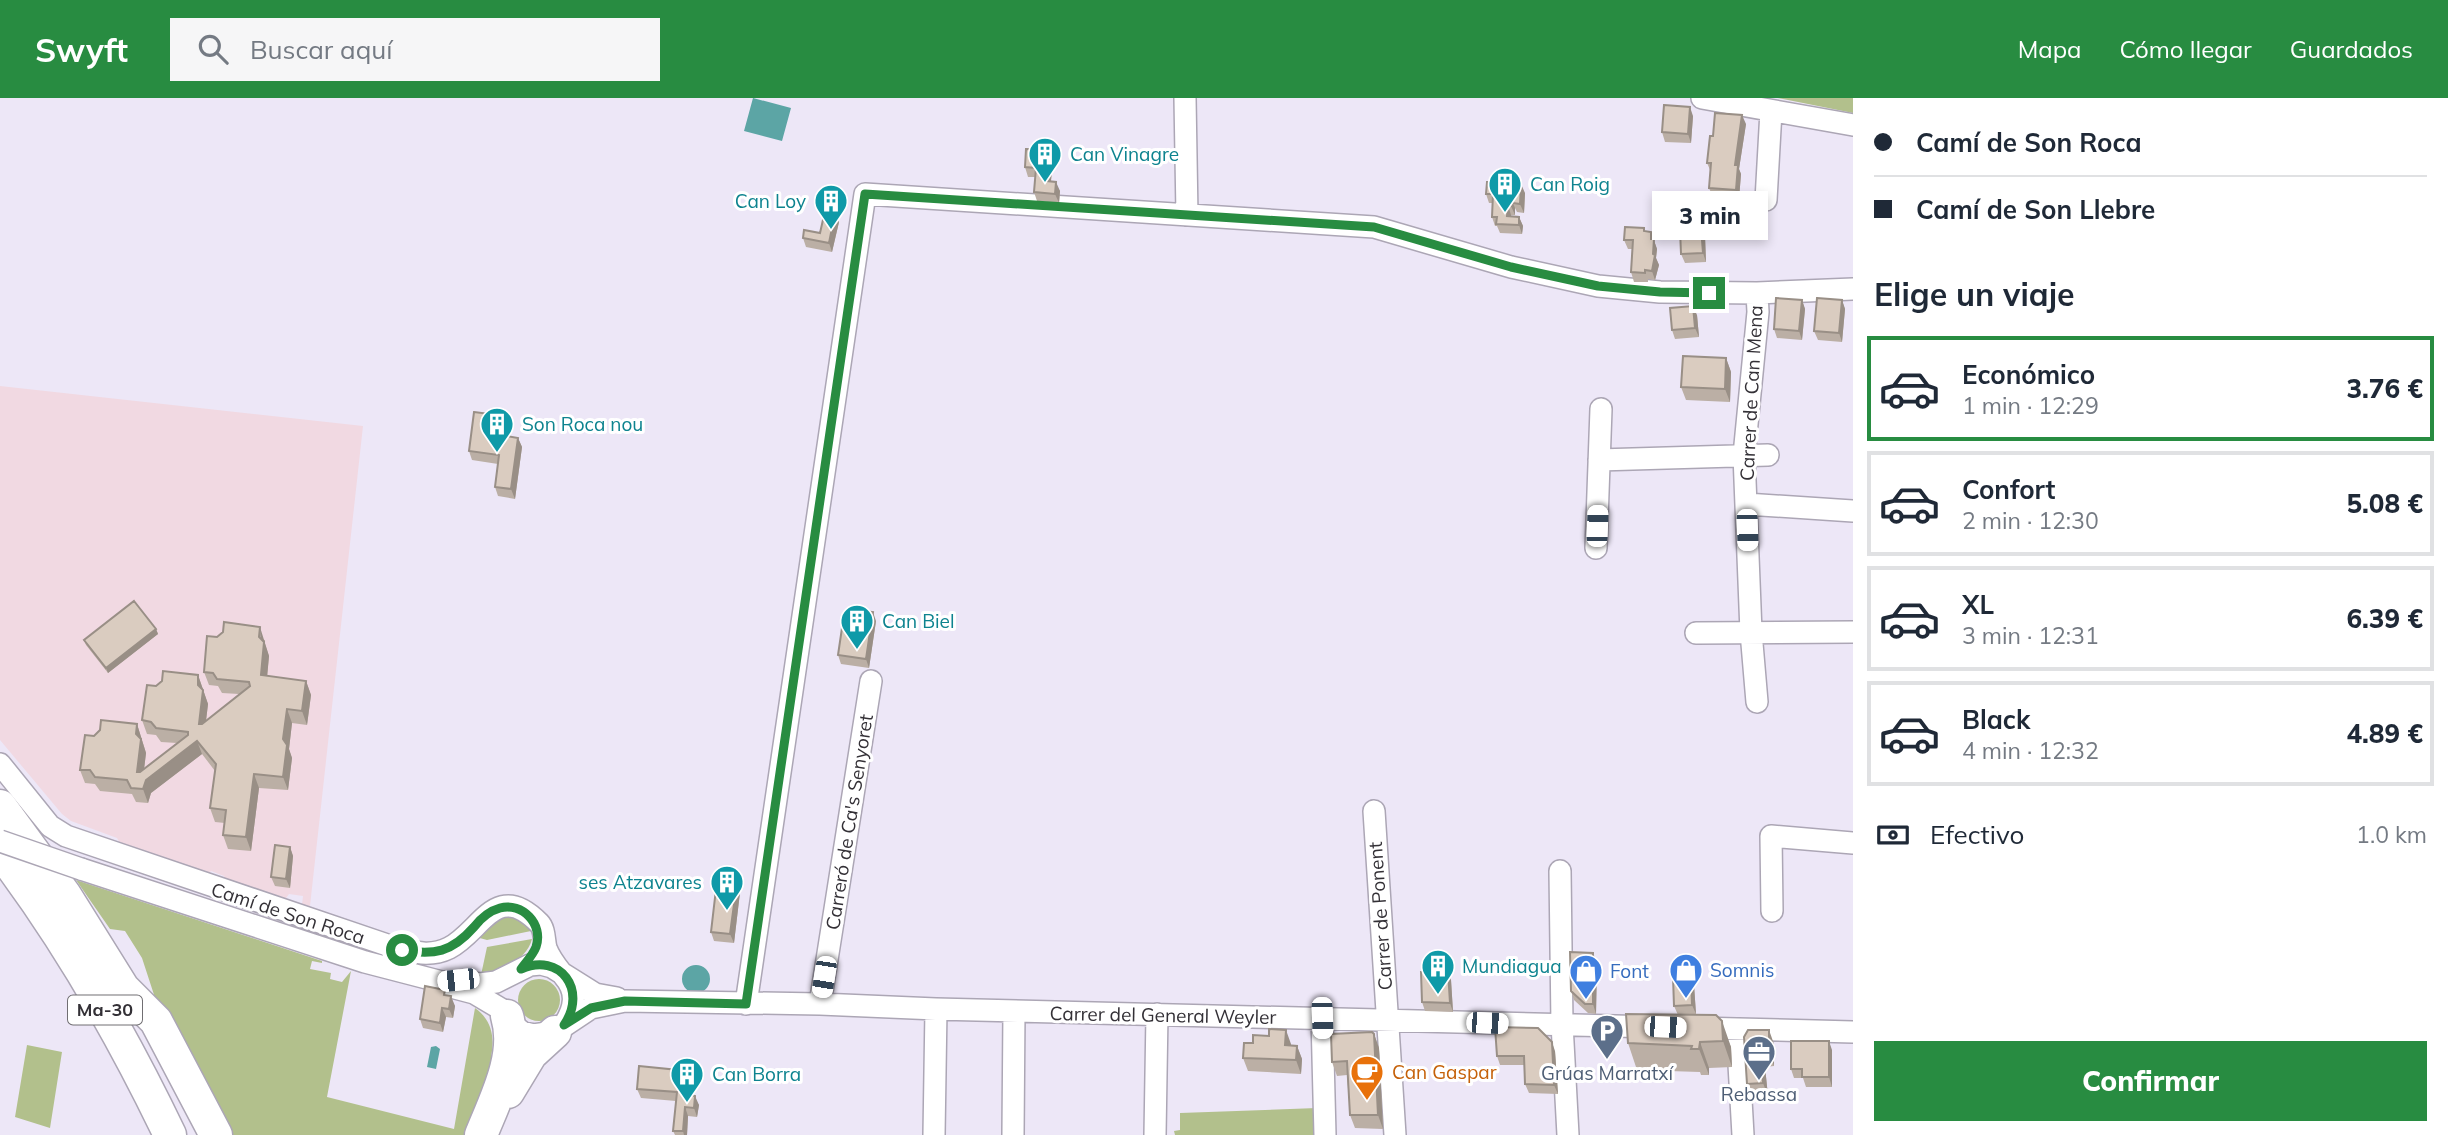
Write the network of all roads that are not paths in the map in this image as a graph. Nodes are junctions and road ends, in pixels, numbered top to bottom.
1 (1185, 98) edge
2 (1702, 98) edge
3 (1770, 110) junction
4 (1853, 125) edge
5 (1766, 200) dead end
6 (1187, 215) junction
7 (1853, 289) edge
8 (1757, 293) junction
9 (1601, 409) dead end
10 (1744, 455) junction
11 (1768, 455) dead end
12 (1599, 460) junction
13 (1746, 504) junction
14 (1853, 511) edge
15 (1596, 548) dead end
16 (1751, 632) junction
17 (1853, 632) edge
18 (1696, 633) dead end
19 (871, 681) dead end
20 (1757, 702) dead end
21 (0, 764) edge
22 (0, 806) edge
23 (1374, 811) dead end
24 (0, 841) edge
25 (1853, 843) edge
26 (0, 850) edge
27 (0, 866) edge
28 (1560, 870) dead end
29 (29, 890) junction
30 (1772, 911) dead end
31 (532, 918) junction
32 (517, 973) junction
33 (562, 973) junction
34 (442, 982) junction
35 (123, 988) junction
36 (625, 1001) junction
37 (746, 1004) junction
38 (820, 1004) junction
39 (936, 1009) junction
40 (1014, 1011) junction
41 (1157, 1014) junction
42 (507, 1016) junction
43 (1322, 1018) junction
44 (1387, 1020) junction
45 (1562, 1024) junction
46 (559, 1028) junction
47 (1737, 1029) junction
48 (1853, 1032) edge
49 (170, 1135) edge
50 (201, 1135) edge
51 (216, 1135) edge
52 (481, 1135) edge
53 (490, 1135) edge
54 (934, 1135) edge
55 (1013, 1135) edge
56 (1155, 1135) edge
57 (1325, 1135) edge
58 (1395, 1135) edge
59 (1568, 1135) edge
60 (1743, 1135) edge

1 - 6 street
2 - 3 street
3 - 4 street
3 - 5 street
6 - 8 street
6 - 37 street
7 - 8 street
8 - 10 street, Carrer de Can Mena
9 - 12 street
10 - 11 street
10 - 12 street
10 - 13 street, Carrer de Can Mena
12 - 15 street
13 - 14 street
13 - 16 street, Carrer de Can Mena
16 - 17 street
16 - 18 street
16 - 20 street, Carrer de Can Mena
19 - 38 street, Carreró de Ca's Senyoret
21 - 31 street, Camí de Son Roca
22 - 35 highway, Ma-30
23 - 44 street, Carrer de Ponent
24 - 34 street, bridge
25 - 30 street
26 - 29 highway, Ma-30
27 - 29 highway
28 - 45 street
29 - 49 highway, Ma-30
31 - 32 street
31 - 33 street
32 - 33 street
32 - 34 street
32 - 42 street
33 - 36 street
33 - 46 street
34 - 42 street
35 - 50 highway, Ma-30
35 - 51 highway
36 - 37 street, Carrer del General Weyler
36 - 46 street
37 - 38 street, Carrer del General Weyler
38 - 39 street, Carrer del General Weyler
39 - 40 street, Carrer del General Weyler
39 - 54 street
40 - 41 street, Carrer del General Weyler
40 - 55 street
41 - 43 street, Carrer del General Weyler
41 - 56 street
42 - 46 street
42 - 52 highway
43 - 44 street, Carrer del General Weyler
43 - 57 street
44 - 45 street, Carrer del General Weyler
44 - 58 street, Carrer de Ponent
45 - 47 street, Carrer del General Weyler
45 - 59 street
46 - 53 highway
47 - 48 street, Carrer del General Weyler
47 - 60 street

